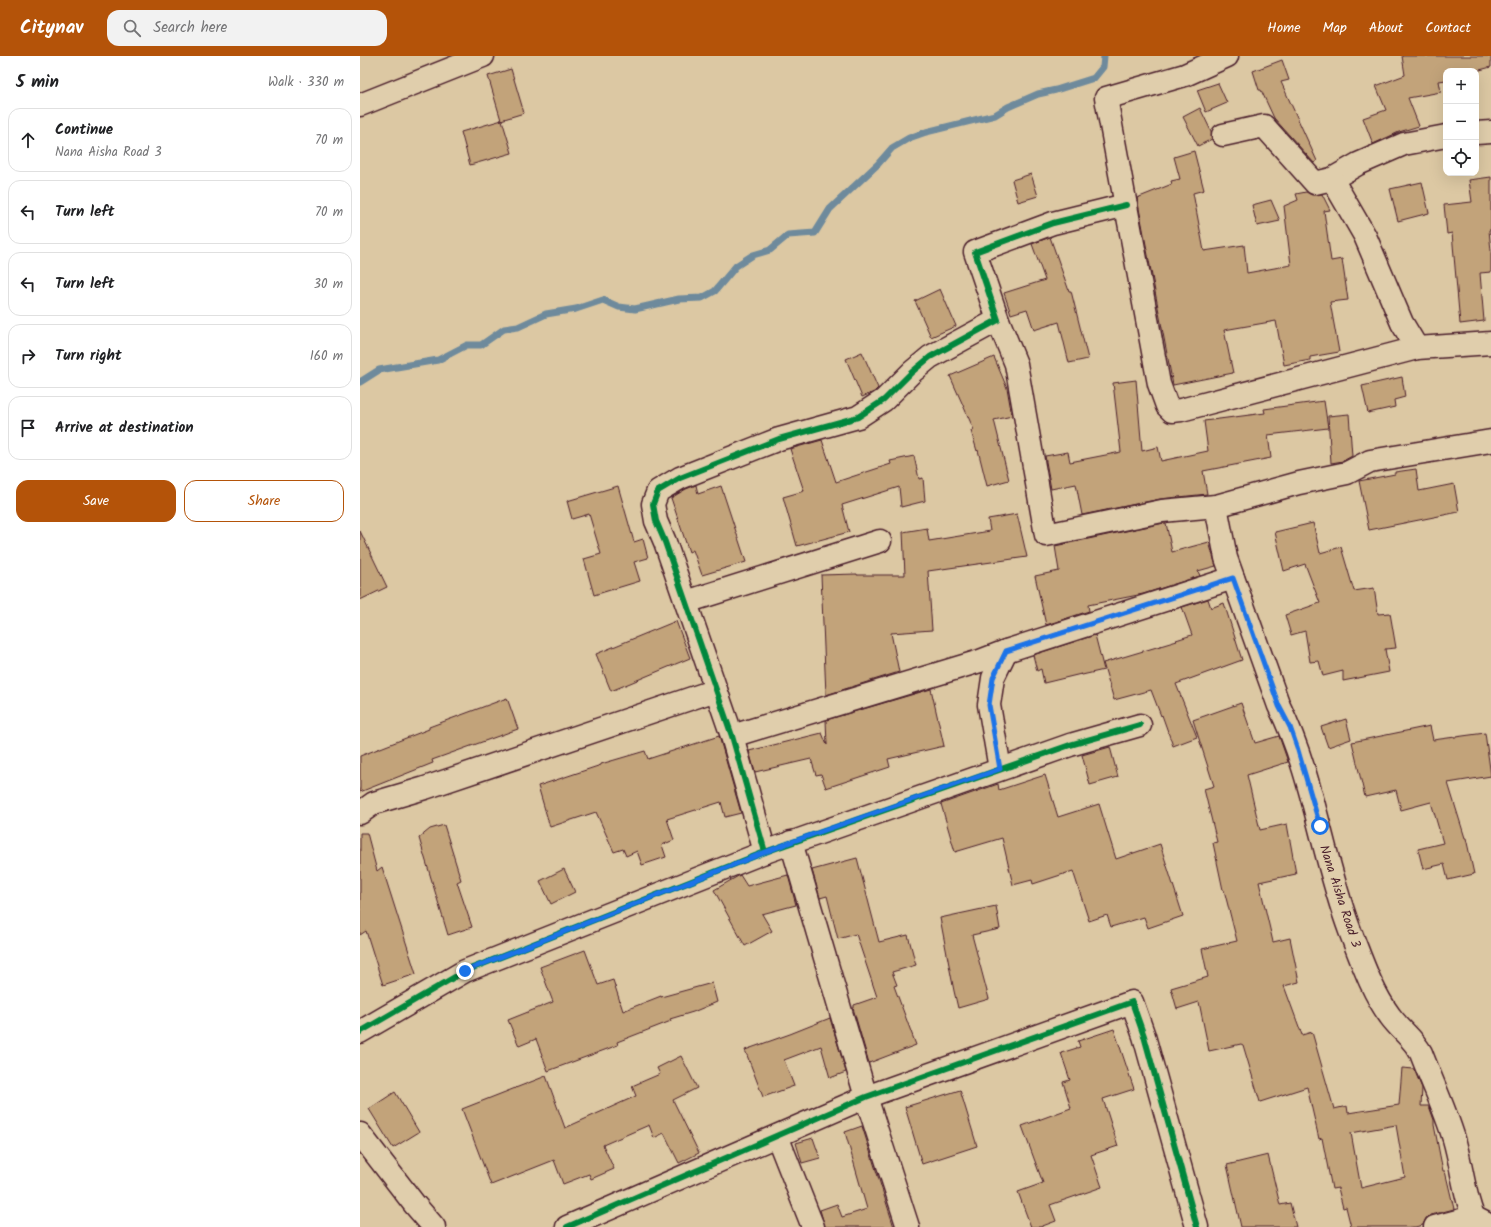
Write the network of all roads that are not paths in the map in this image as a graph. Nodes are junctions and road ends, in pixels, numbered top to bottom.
1 (483, 56) edge
2 (1227, 56) edge
3 (360, 106) edge
4 (1491, 132) edge
5 (1479, 133) edge
6 (1223, 135) dead end
7 (1443, 137) edge
8 (1332, 179) junction
9 (1126, 205) junction
10 (998, 320) junction
11 (1491, 343) edge
12 (1418, 348) junction
13 (1491, 441) edge
14 (1216, 506) junction
15 (880, 541) dead end
16 (1233, 578) junction
17 (686, 602) junction
18 (1006, 651) junction
19 (716, 690) junction
20 (1140, 725) dead end
21 (732, 736) junction
22 (1000, 769) junction
23 (360, 813) edge
24 (791, 842) junction
25 (765, 852) junction
26 (360, 1032) edge
27 (866, 1097) junction
28 (360, 1134) edge
29 (777, 1136) junction
30 (1480, 1223) edge
31 (434, 1227) edge
32 (566, 1227) edge
33 (813, 1227) edge
34 (908, 1227) edge
35 (1197, 1227) edge
36 (1435, 1227) edge

1 - 3 street
2 - 9 street
4 - 5 street
6 - 8 street
7 - 8 street
8 - 12 street
9 - 10 street
9 - 12 street
10 - 14 street
10 - 17 street
11 - 12 street
13 - 14 street
14 - 16 street, Nana Aisha Road 3
15 - 17 street
16 - 18 street
16 - 30 street, Nana Aisha Road 3
17 - 19 street
18 - 21 street
18 - 22 street
19 - 21 street
19 - 23 street
20 - 22 street
21 - 25 street
22 - 24 street
24 - 25 street
24 - 27 street
25 - 26 street
27 - 29 street
27 - 34 street
27 - 35 street
28 - 31 street
29 - 32 street
29 - 33 street
30 - 36 street

